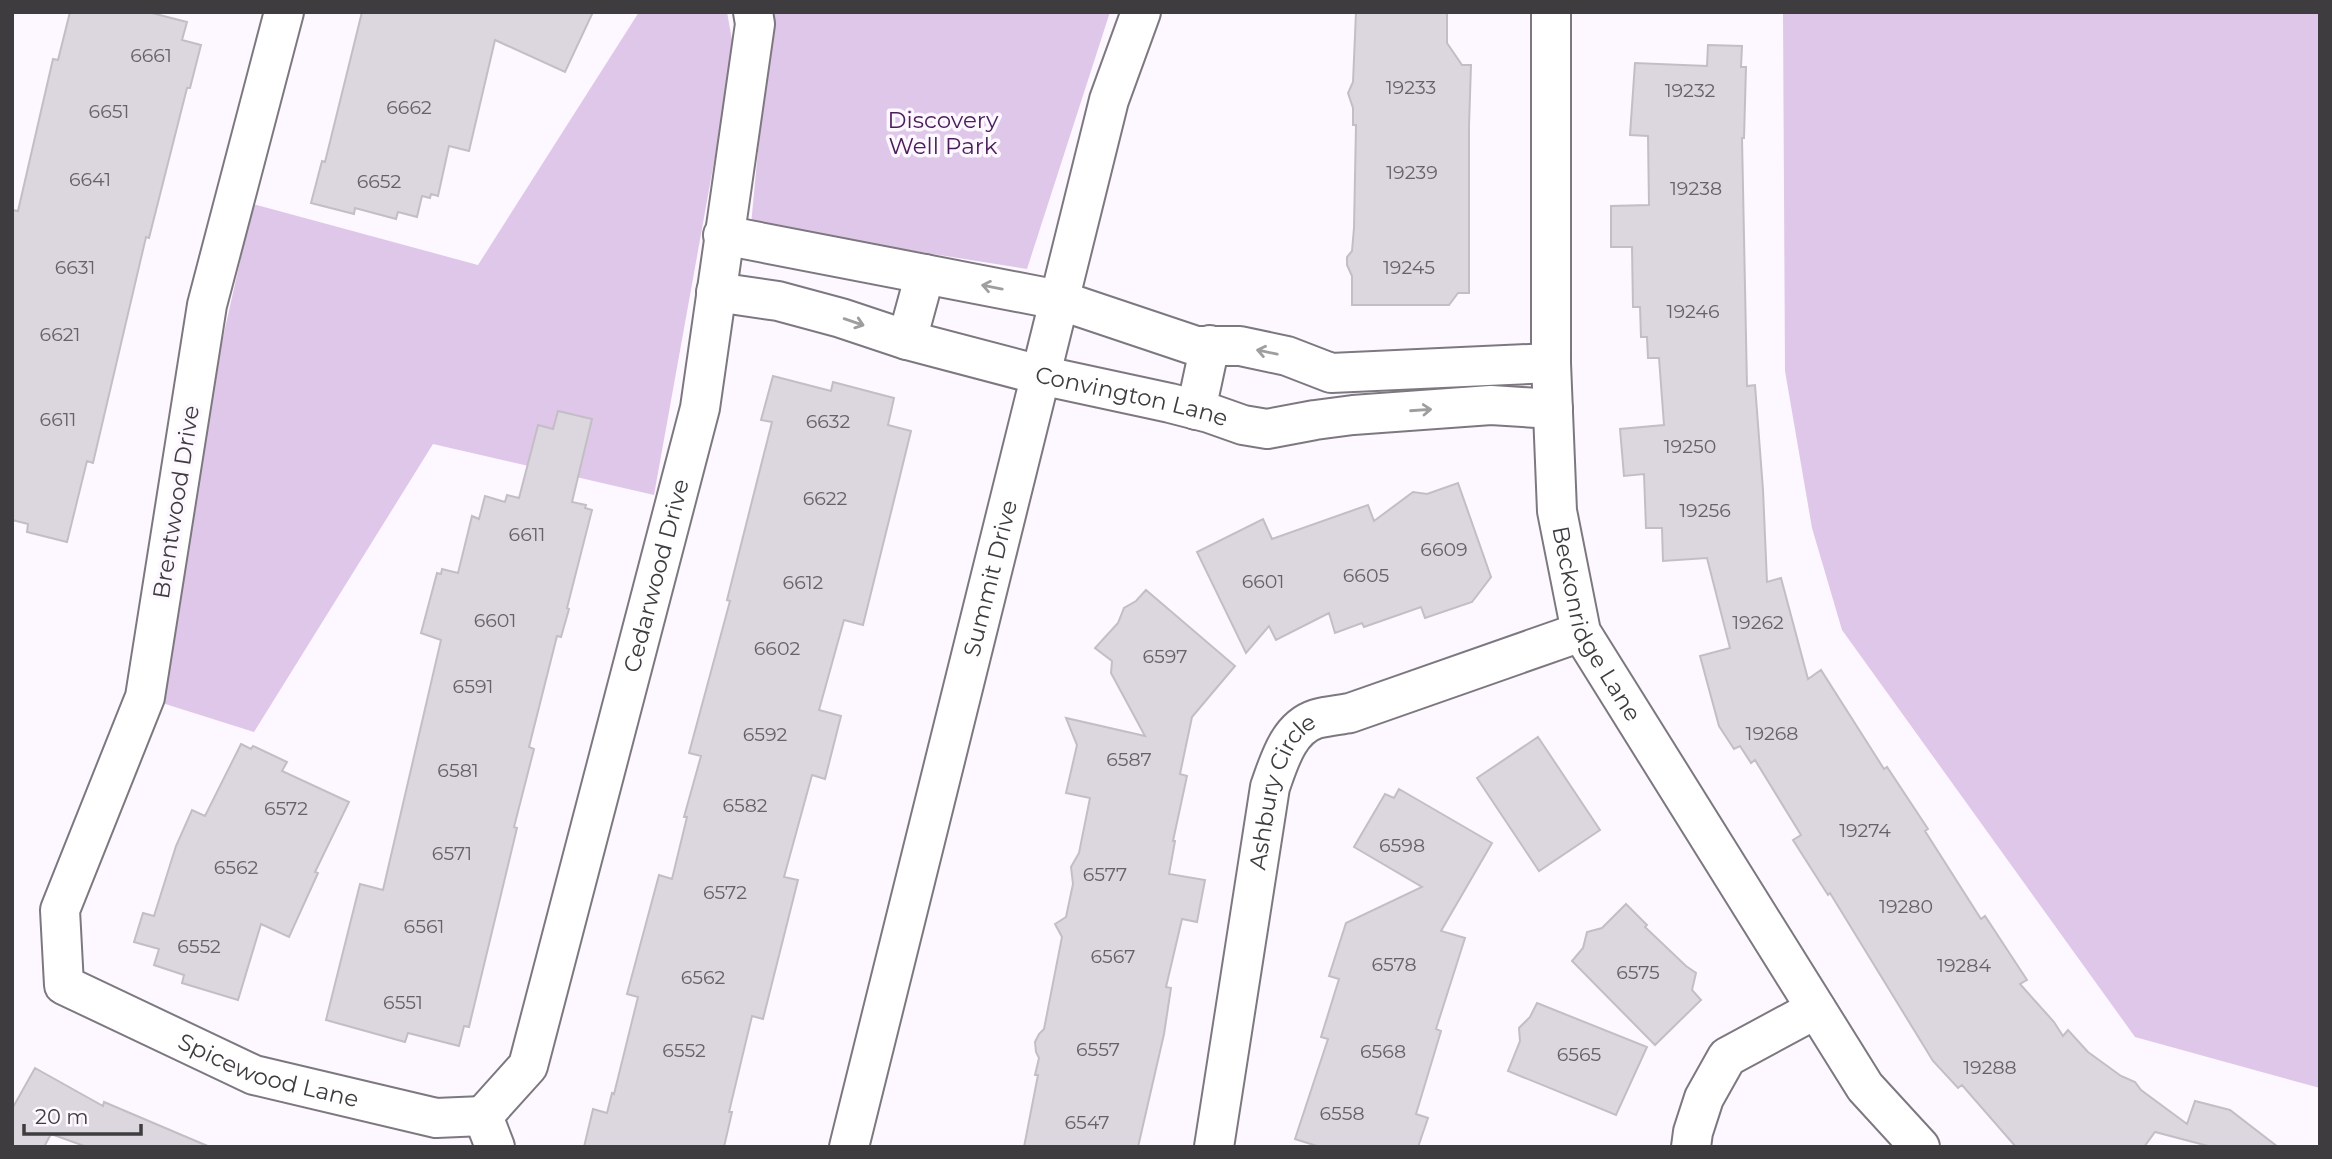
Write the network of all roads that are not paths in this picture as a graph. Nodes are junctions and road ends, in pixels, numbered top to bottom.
1 (284, 12) edge
2 (753, 12) edge
3 (1141, 12) edge
4 (1551, 12) edge
5 (723, 235) junction
6 (828, 255) junction
7 (926, 274) junction
8 (716, 292) junction
9 (1059, 300) junction
10 (818, 312) junction
11 (907, 340) junction
12 (1210, 345) junction
13 (1552, 363) junction
14 (1307, 364) junction
15 (1040, 375) junction
16 (1553, 409) junction
17 (1195, 410) junction
18 (1297, 423) junction
19 (1581, 632) junction
20 (64, 985) joint
21 (1816, 1009) junction
22 (489, 1131) edge
23 (849, 1147) edge
24 (1214, 1147) edge
25 (1690, 1147) edge
26 (1920, 1147) edge

1 - 20 street, Brentwood Drive
2 - 5 street, Cedarwood Drive
3 - 9 street, Summit Drive
4 - 13 street, Beckonridge Lane
5 - 6 street
5 - 8 street, Cedarwood Drive
6 - 7 street
6 - 10 street
9 -> 7 street
7 - 11 street
8 - 10 street, Convington Lane
8 - 22 street, Cedarwood Drive
9 - 12 street
9 - 15 street, Summit Drive
10 -> 11 street, Convington Lane
11 - 15 street, Convington Lane
14 -> 12 street
12 - 17 street
13 - 14 street
13 - 16 street, Beckonridge Lane
14 - 18 street
15 - 17 street, Convington Lane
15 - 23 street, Summit Drive
18 -> 16 street, Convington Lane
16 - 19 street, Beckonridge Lane
17 - 18 street, Convington Lane
19 - 21 street, Beckonridge Lane
19 - 24 street, Ashbury Circle
20 - 22 street, Spicewood Lane
21 - 25 street
21 - 26 street, Beckonridge Lane

